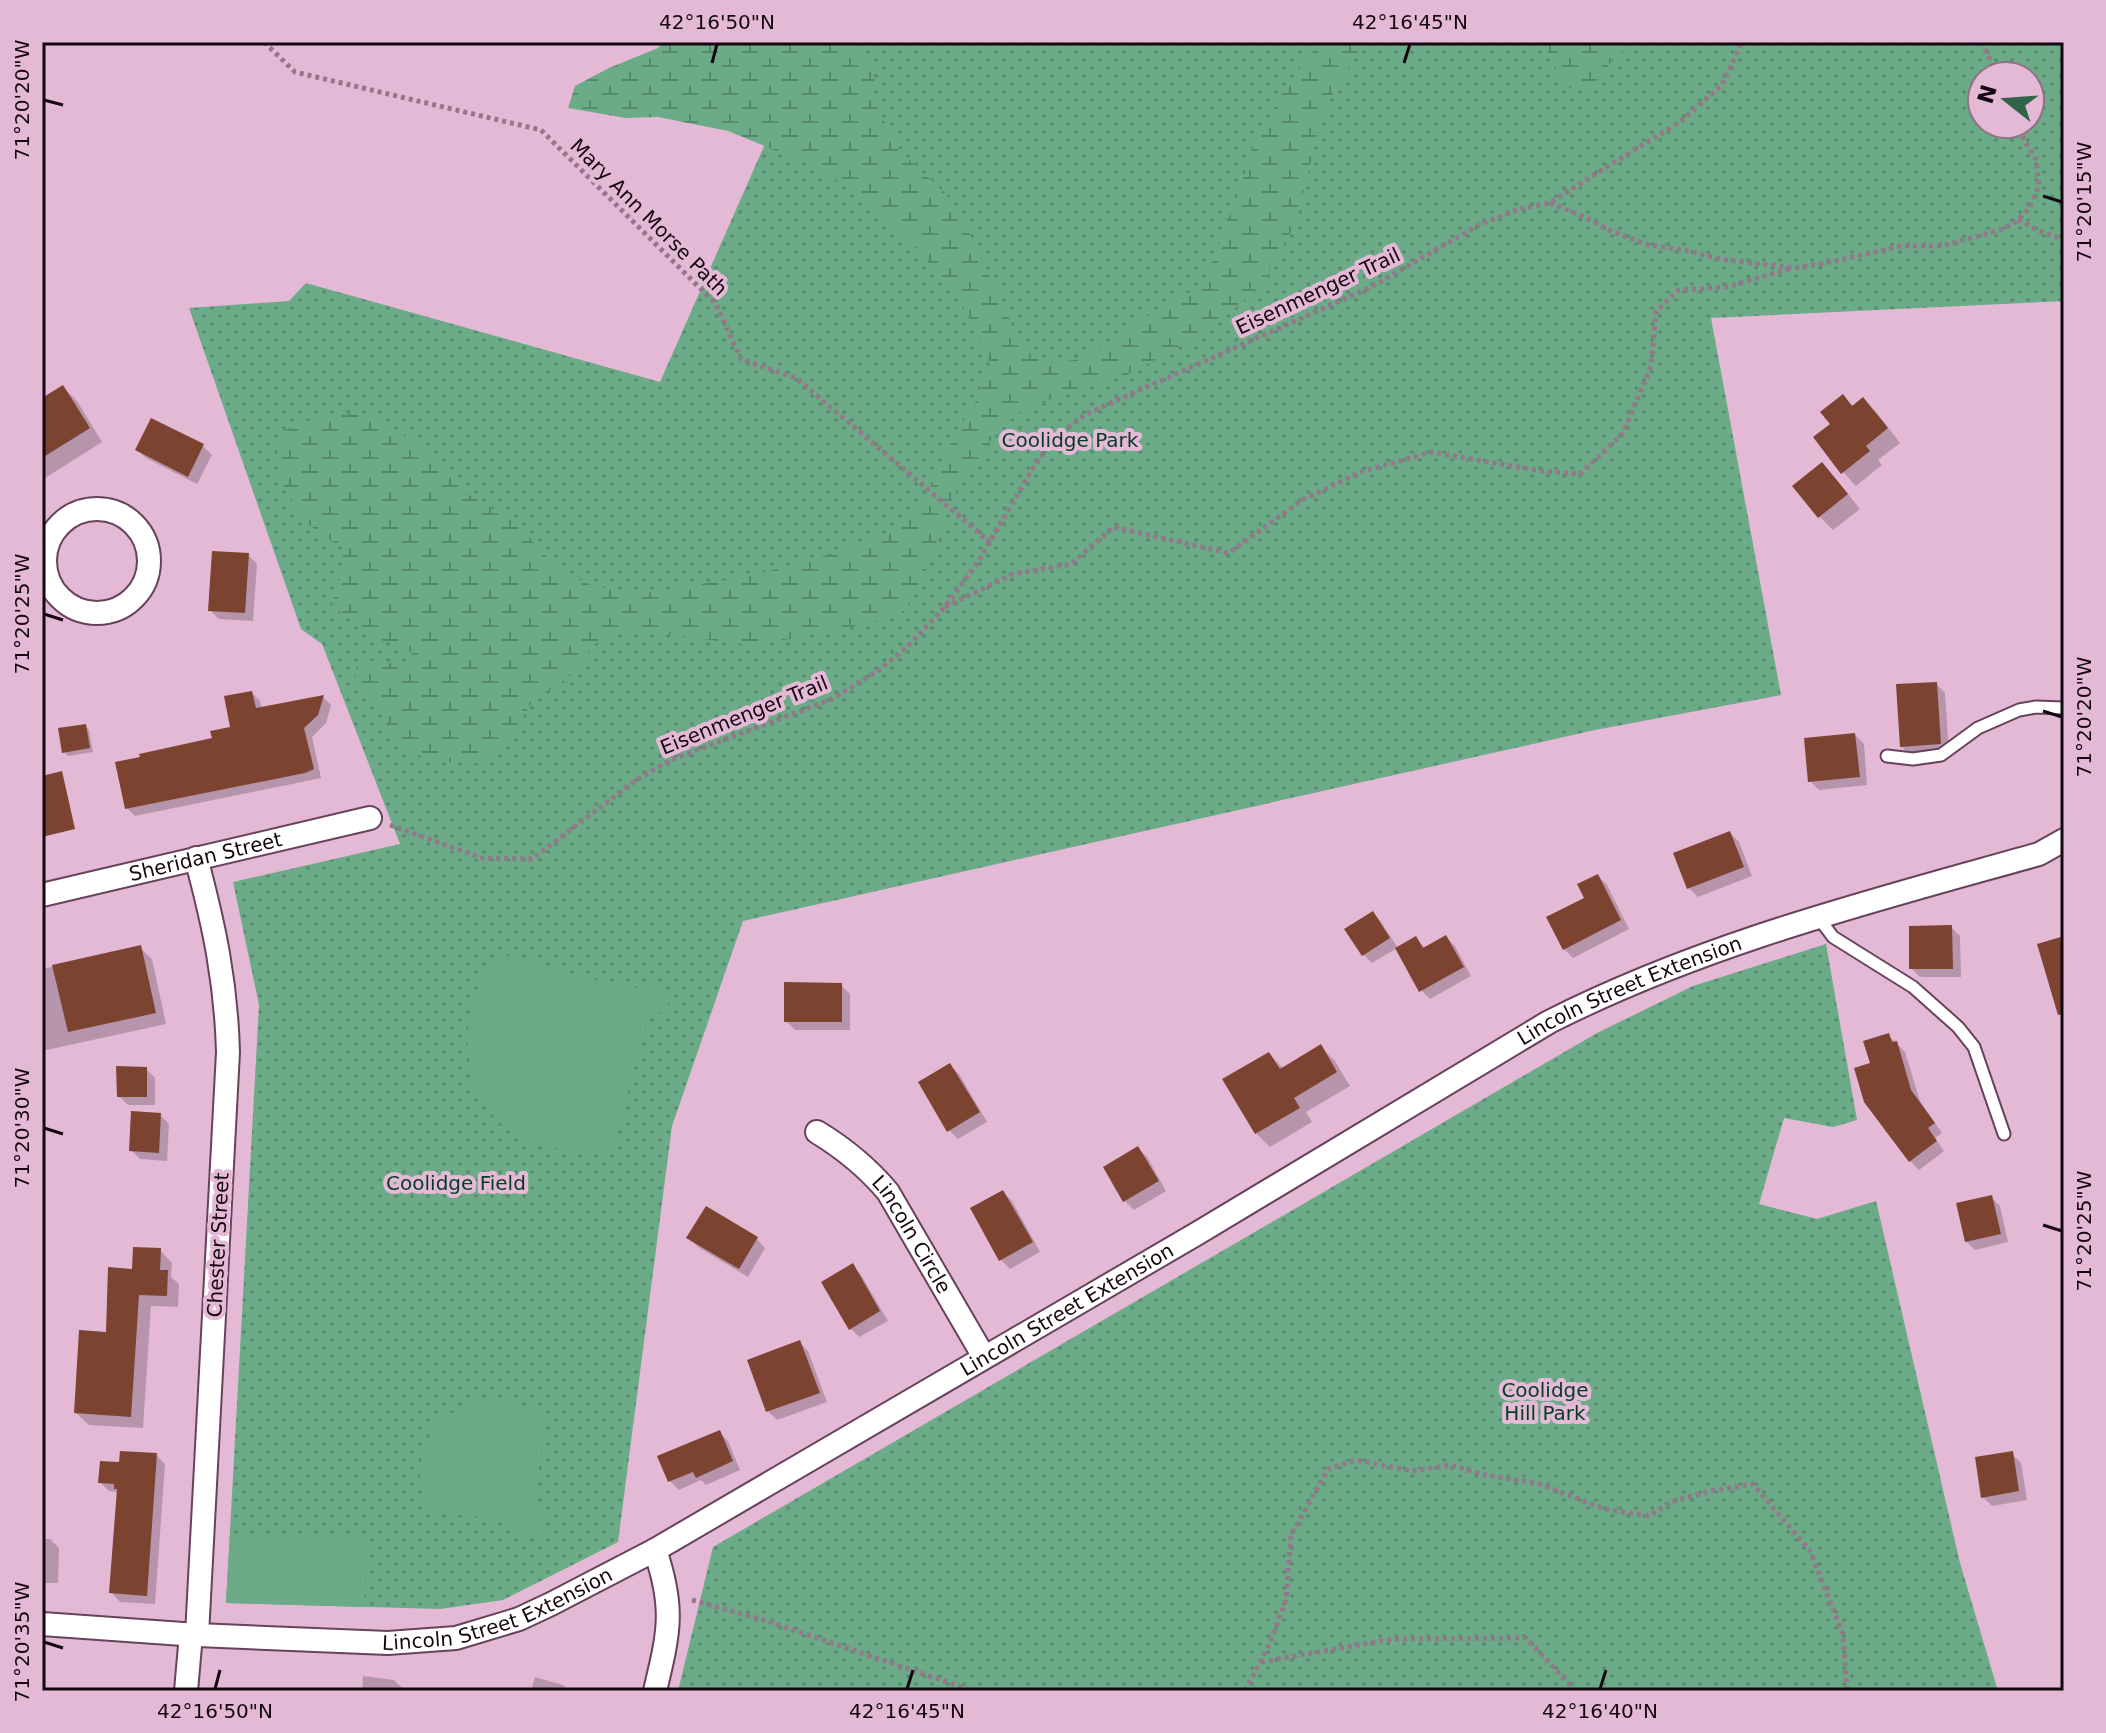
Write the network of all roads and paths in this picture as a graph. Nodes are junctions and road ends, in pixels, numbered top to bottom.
1 (264, 42) edge
2 (1742, 42) edge
3 (2024, 140) edge
4 (1549, 203) junction
5 (2018, 220) junction
6 (2064, 239) edge
7 (1793, 268) junction
8 (990, 542) junction
9 (45, 543) edge
10 (944, 608) junction
11 (2064, 708) edge
12 (1887, 756) dead end
13 (370, 818) joint
14 (2064, 840) edge
15 (196, 858) junction
16 (42, 895) edge
17 (1818, 917) junction
18 (817, 1132) dead end
19 (2004, 1134) dead end
20 (984, 1357) junction
21 (655, 1550) junction
22 (668, 1594) junction
23 (42, 1624) edge
24 (194, 1635) junction
25 (1260, 1662) junction
26 (186, 1691) edge
27 (655, 1691) edge
28 (974, 1691) edge
29 (1245, 1691) edge
30 (1576, 1691) edge
31 (1847, 1691) edge

1 - 8 path, Mary Ann Morse Path
2 - 4 path, Eisenmenger Trail
3 - 5 path
4 - 7 path
4 - 8 path, Eisenmenger Trail
5 - 6 path
5 - 7 path
7 - 10 path, Eisenmenger Trail
8 - 10 path, Eisenmenger Trail
9 - 9 street
10 - 13 path, Eisenmenger Trail
11 - 12 lane
13 - 15 street, Sheridan Street
14 - 17 street, Lincoln Street Extension
15 - 16 street, Sheridan Street
15 - 24 street, Chester Street
17 - 19 lane
17 - 20 street, Lincoln Street Extension
18 - 20 street, Lincoln Circle
20 - 21 street, Lincoln Street Extension
21 - 22 street
21 - 24 street, Lincoln Street Extension
22 - 27 street
22 - 28 path
23 - 24 street, Lincoln Street Extension
24 - 26 street, Chester Street
25 - 29 path
25 - 30 path
25 - 31 path

